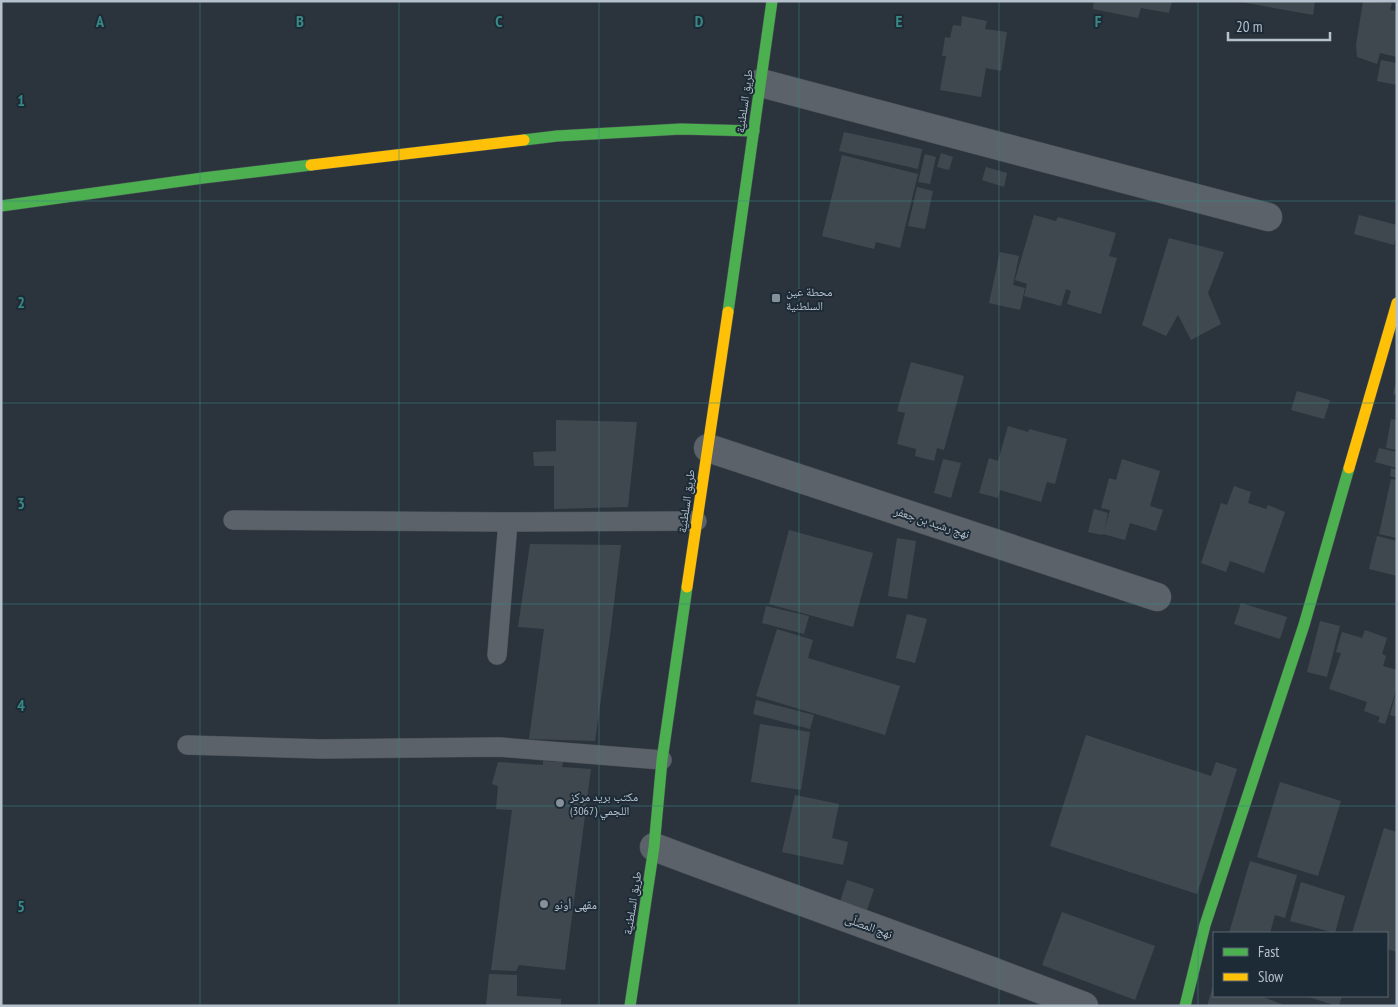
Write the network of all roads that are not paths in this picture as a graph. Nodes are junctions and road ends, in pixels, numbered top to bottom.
1 (772, 1) edge
2 (761, 83) junction
3 (754, 131) junction
4 (1, 206) edge
5 (1268, 218) dead end
6 (1397, 303) edge
7 (708, 448) junction
8 (233, 520) dead end
9 (508, 522) junction
10 (697, 522) junction
11 (1157, 597) dead end
12 (498, 655) dead end
13 (187, 744) dead end
14 (662, 760) junction
15 (654, 847) junction
16 (630, 1006) edge
17 (1084, 1006) edge
18 (1185, 1006) edge

1 - 2 street, طريق السلطنية
2 - 3 street, طريق السلطنية
2 - 5 street
3 - 4 street
3 - 7 street, طريق السلطنية
6 - 18 street
7 - 10 street, طريق السلطنية
7 - 11 street, نهج رشيد بن جعفر
8 - 9 lane
9 - 10 lane
9 - 12 lane
10 - 14 street, طريق السلطنية
13 - 14 lane
14 - 15 street, طريق السلطنية
15 - 16 street, طريق السلطنية
15 - 17 street, نهج المصلّى

